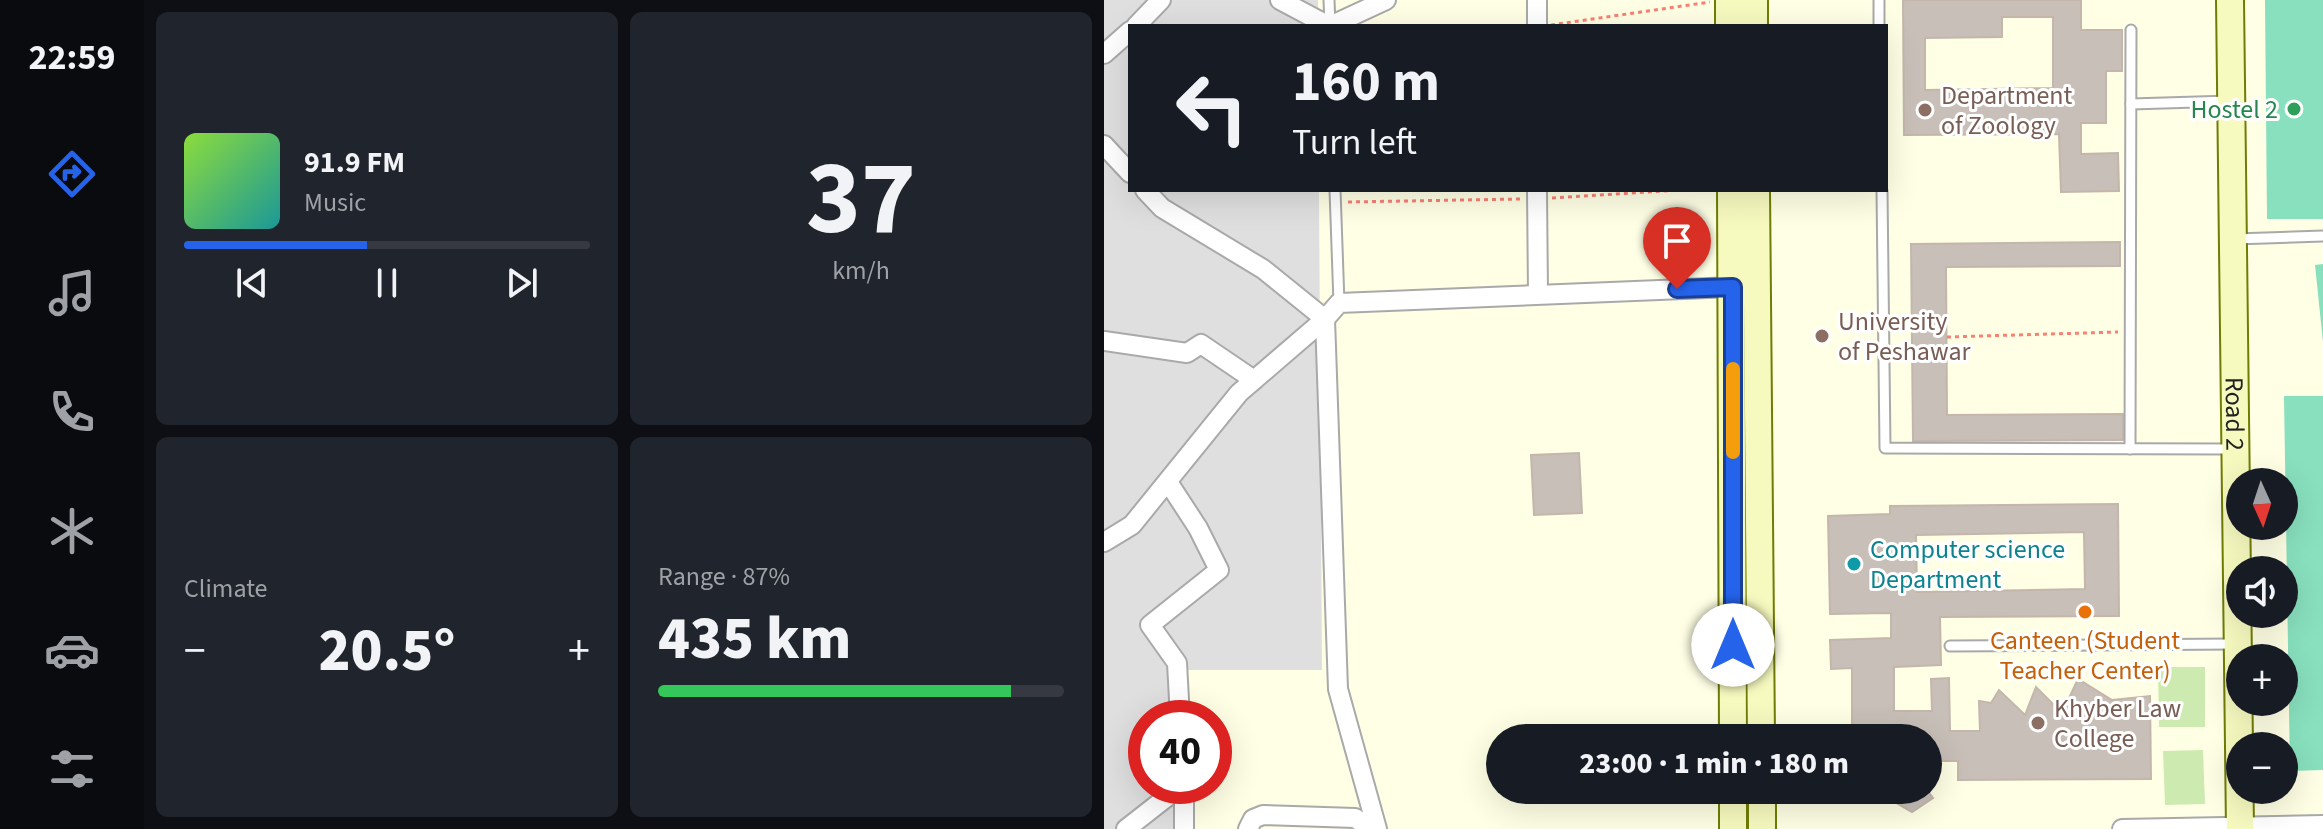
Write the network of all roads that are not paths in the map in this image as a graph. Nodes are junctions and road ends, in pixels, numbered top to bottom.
1 (1161, 0) edge
2 (1280, 0) edge
3 (1329, 0) edge
4 (1386, 0) edge
5 (1537, 0) edge
6 (1754, 0) edge
7 (1879, 0) edge
8 (2230, 0) edge
9 (1719, 1) edge
10 (1138, 24) edge
11 (1326, 24) edge
12 (1330, 24) edge
13 (1334, 24) edge
14 (1539, 24) edge
15 (1728, 24) edge
16 (1754, 24) edge
17 (1879, 24) edge
18 (2131, 30) dead end
19 (1128, 33) edge
20 (1104, 54) edge
21 (2230, 101) junction
22 (2131, 104) junction
23 (1104, 145) edge
24 (1128, 171) edge
25 (1147, 192) edge
26 (1335, 192) edge
27 (1731, 192) edge
28 (1756, 192) edge
29 (1882, 192) edge
30 (1537, 194) edge
31 (2323, 236) edge
32 (2232, 239) junction
33 (1745, 288) junction
34 (1538, 294) junction
35 (1339, 303) junction
36 (1325, 319) junction
37 (1104, 341) edge
38 (1254, 380) junction
39 (2130, 449) junction
40 (2235, 449) junction
41 (1168, 482) junction
42 (1104, 542) edge
43 (2226, 644) edge
44 (2238, 644) edge
45 (1950, 646) dead end
46 (1179, 700) edge
47 (2239, 716) edge
48 (1733, 724) edge
49 (1761, 724) edge
50 (1159, 804) edge
51 (1183, 804) edge
52 (1733, 804) edge
53 (1762, 804) edge
54 (2323, 825) edge
55 (2240, 828) edge
56 (1126, 829) edge
57 (1184, 829) edge
58 (1248, 829) edge
59 (1374, 829) edge
60 (1733, 829) edge
61 (1762, 829) edge
62 (2122, 829) edge

1 - 10 street
2 - 11 street
3 - 12 lane
4 - 13 street
5 - 14 street
6 - 16 street
7 - 17 lane
8 - 21 street, Road 2
9 - 15 street
18 - 22 lane
19 - 20 street
21 - 22 lane
21 - 32 street, Road 2
22 - 39 lane
23 - 24 street
25 - 36 street
26 - 35 lane
27 - 33 street
28 - 33 street
29 - 39 lane
30 - 34 street
31 - 32 lane
32 - 40 street, Road 2
33 - 34 street
33 - 48 street
33 - 49 street
34 - 35 street
35 - 36 street
36 - 38 street
36 - 59 street
37 - 38 street
38 - 41 street
39 - 40 lane
40 - 44 street, Road 2
41 - 42 street
41 - 46 street
43 - 45 lane
47 - 55 street, Road 2
50 - 56 street
51 - 57 street
52 - 60 street
53 - 61 street
54 - 55 street
55 - 62 street
58 - 59 street

